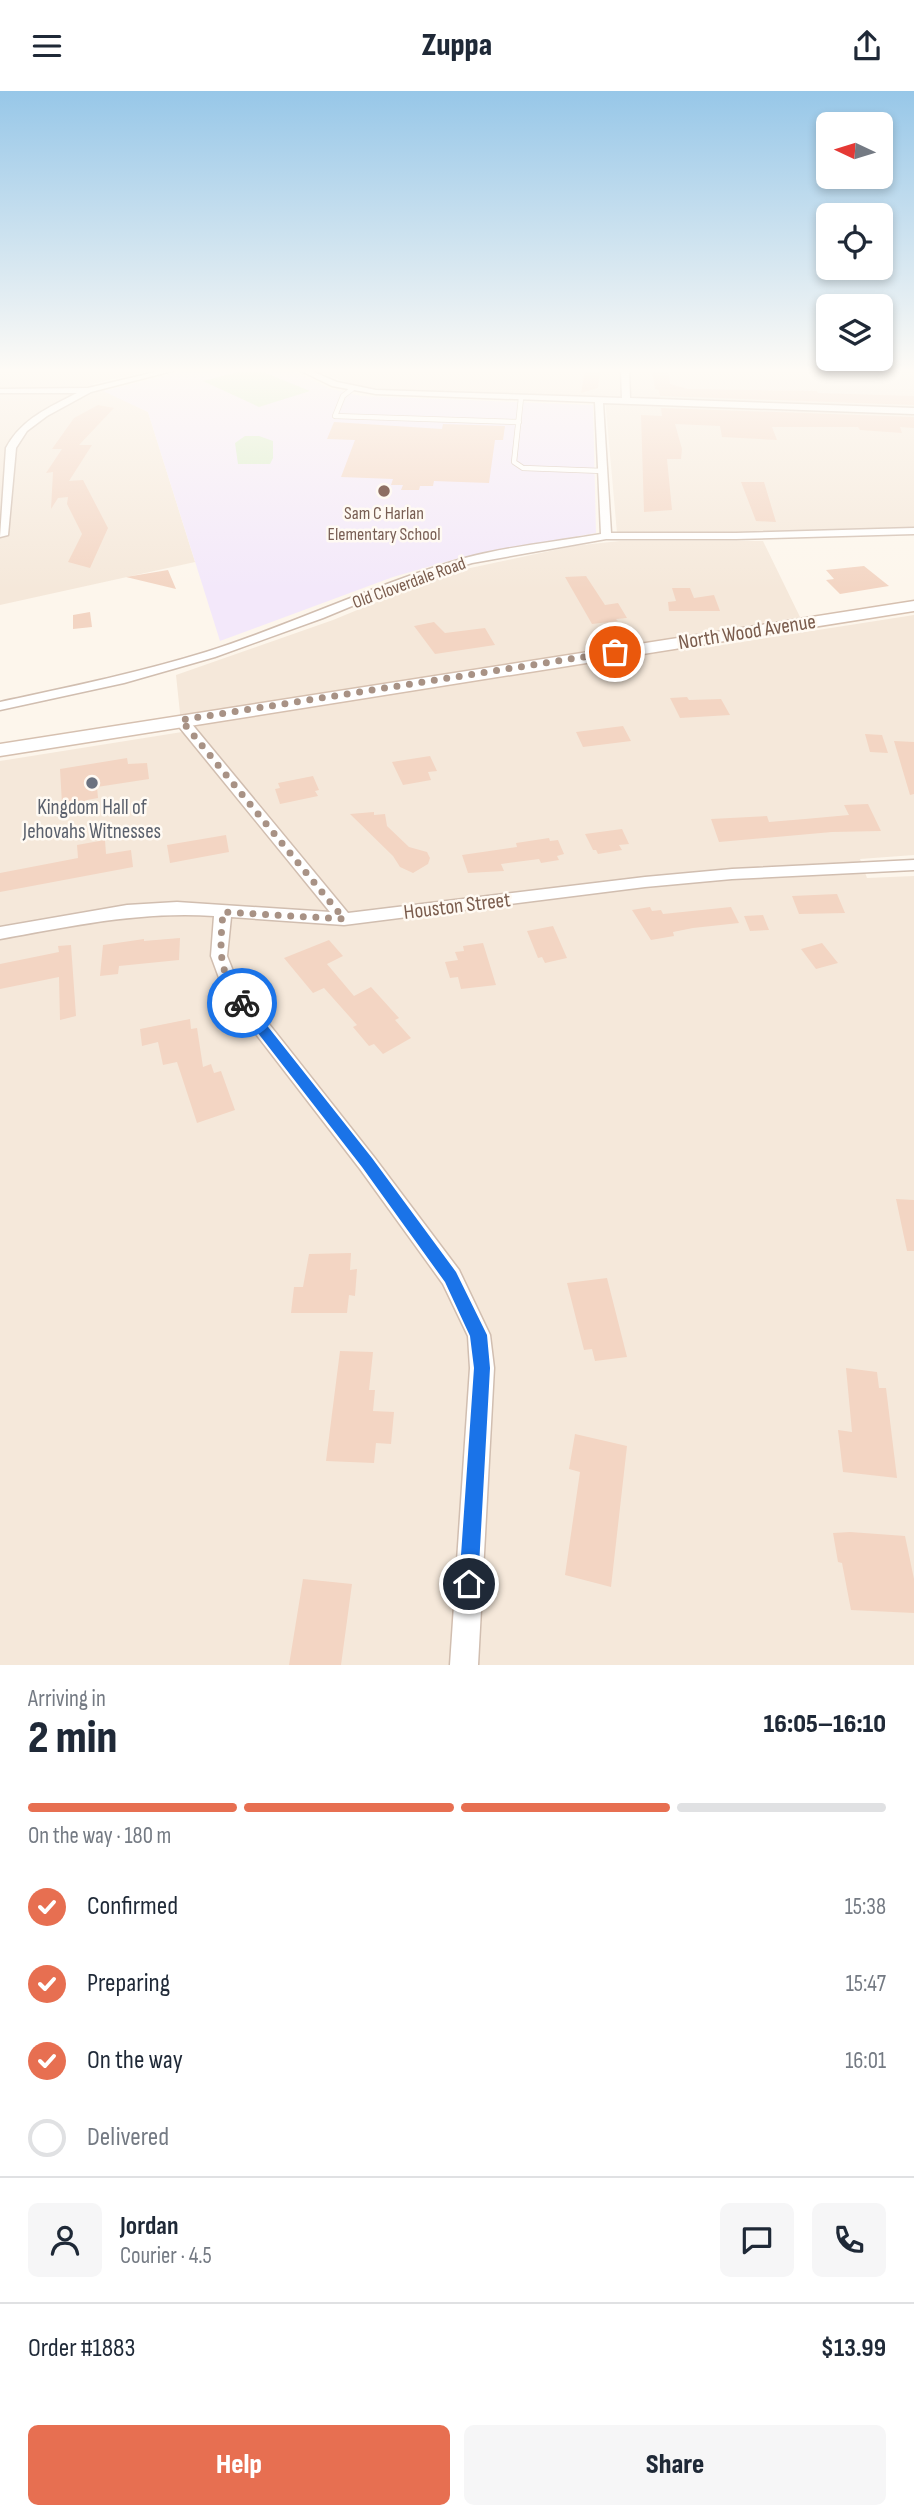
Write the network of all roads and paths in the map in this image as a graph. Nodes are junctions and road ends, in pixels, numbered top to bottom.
1 (13, 443) edge
2 (516, 443) edge
3 (602, 443) edge
4 (603, 471) junction
5 (914, 531) edge
6 (3, 535) dead end
7 (606, 537) junction
8 (914, 605) edge
9 (0, 706) edge
10 (181, 720) junction
11 (0, 750) edge
12 (914, 865) edge
13 (223, 912) junction
14 (344, 919) junction
15 (0, 933) edge
16 (464, 1665) edge

1 - 6 street
2 - 4 lane
3 - 4 street
4 - 7 street
5 - 7 street, Old Cloverdale Road
7 - 9 street, Old Cloverdale Road
8 - 10 main road, North Wood Avenue
10 - 11 main road, North Wood Avenue
10 - 14 street
12 - 14 street, Houston Street
13 - 14 street, Houston Street
13 - 15 street, Houston Street
13 - 16 street

